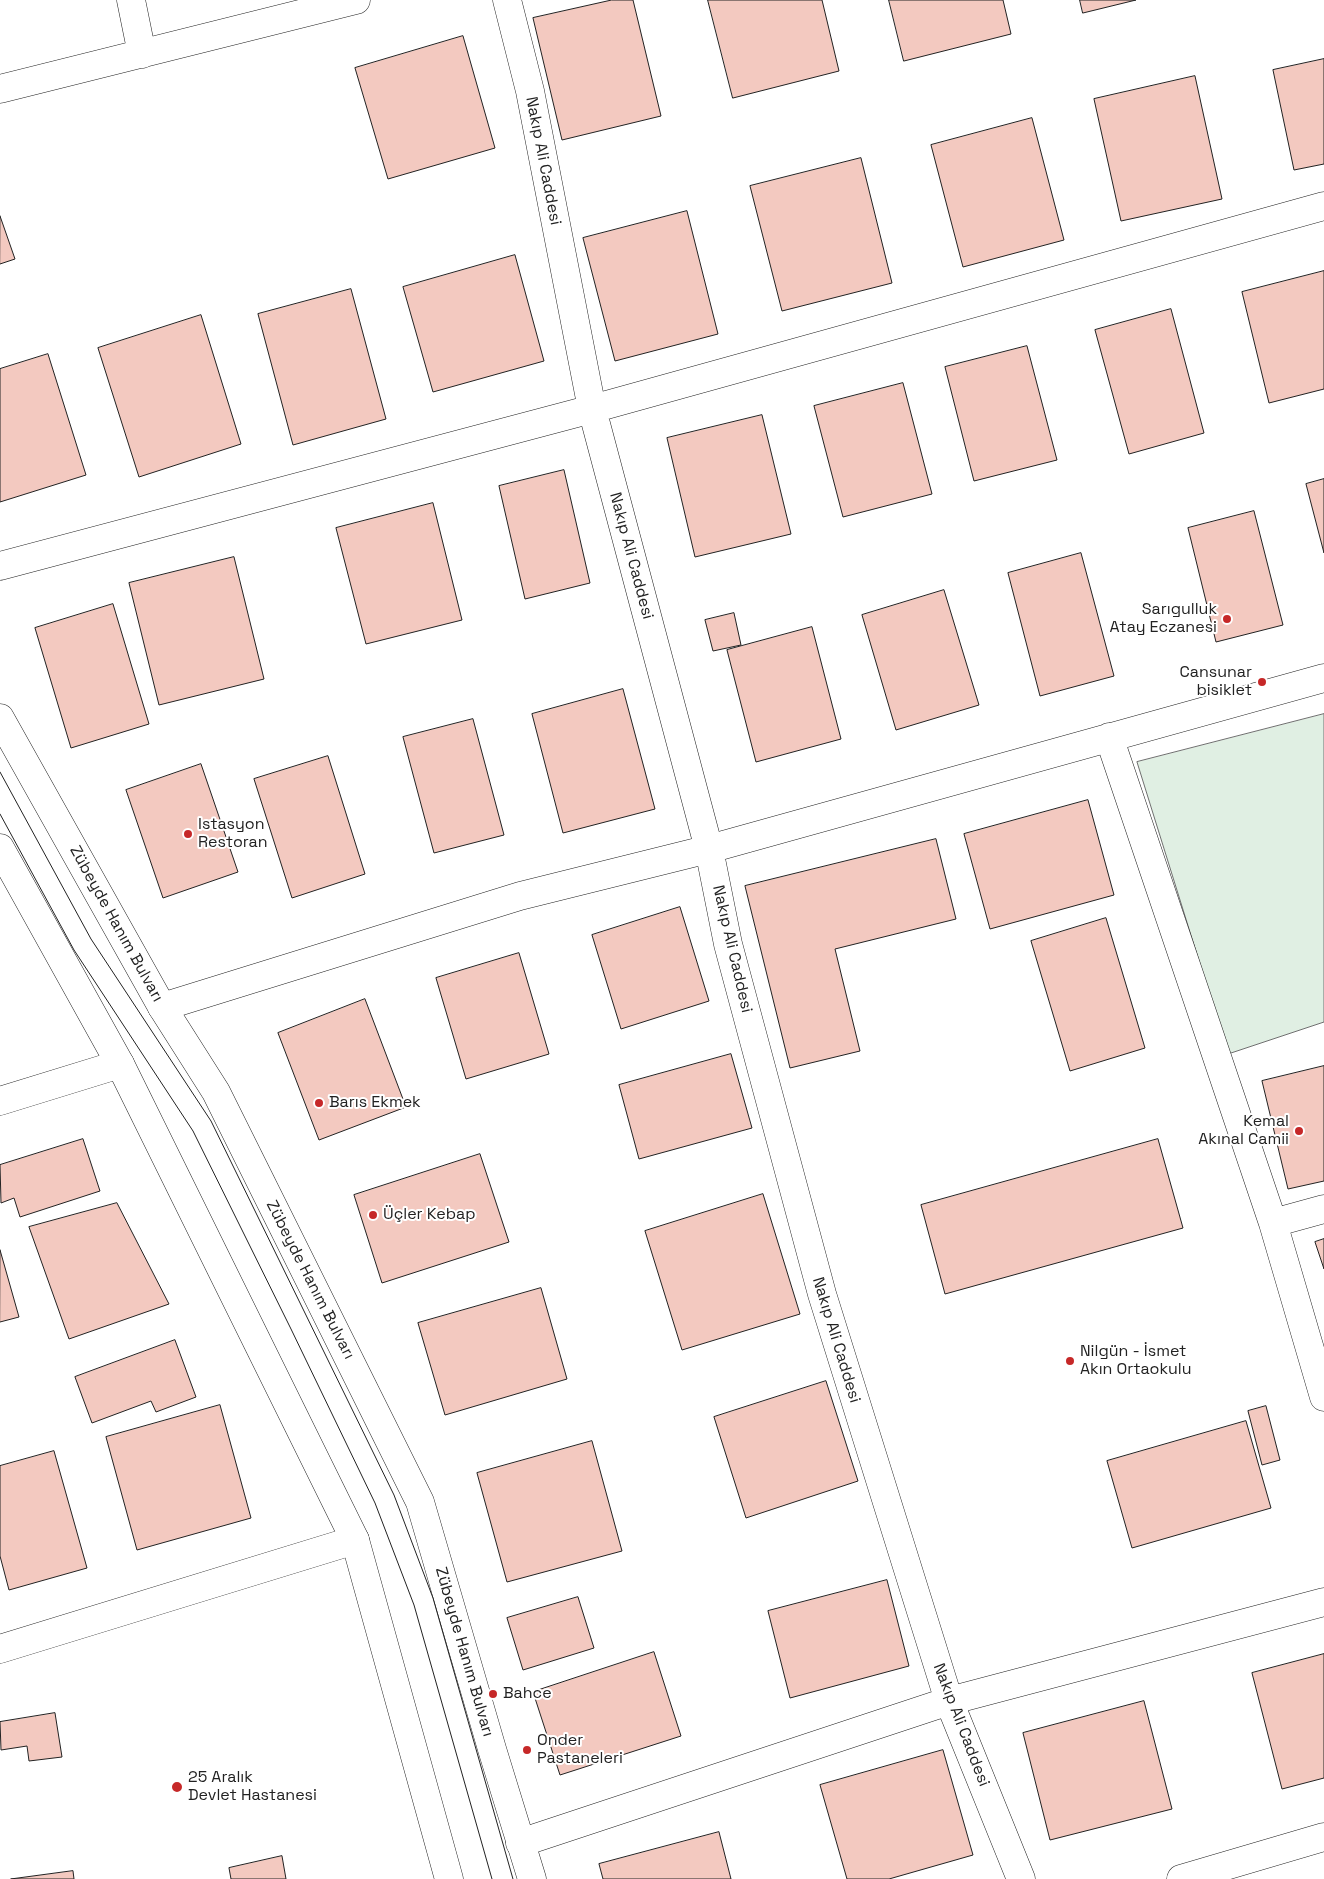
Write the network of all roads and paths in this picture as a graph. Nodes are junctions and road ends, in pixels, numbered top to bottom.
1 (132, 0) edge
2 (356, 0) edge
3 (507, 0) edge
4 (142, 54) junction
5 (0, 89) edge
6 (1324, 206) edge
7 (592, 409) junction
8 (0, 566) edge
9 (1324, 678) edge
10 (0, 718) edge
11 (1109, 737) junction
12 (0, 848) edge
13 (709, 850) junction
14 (162, 1007) junction
15 (120, 1064) junction
16 (0, 1101) edge
17 (1324, 1209) edge
18 (1273, 1223) junction
19 (1324, 1397) edge
20 (355, 1540) junction
21 (1324, 1602) edge
22 (0, 1649) edge
23 (949, 1701) junction
24 (1324, 1837) edge
25 (520, 1843) junction
26 (449, 1879) edge
27 (532, 1879) edge
28 (1021, 1879) edge
29 (1181, 1879) edge

1 - 4 street
2 - 4 street
3 - 7 street, Nakıp Ali Caddesi
4 - 5 street
6 - 7 street
7 - 8 street
7 - 13 street, Nakıp Ali Caddesi
9 - 11 street
10 - 14 street, Zübeyde Hanım Bulvarı
11 - 13 street
11 - 18 street
12 - 15 street
13 - 14 street
13 - 23 street, Nakıp Ali Caddesi
14 - 25 street, Zübeyde Hanım Bulvarı
15 - 16 street
15 - 20 street
17 - 18 street
18 - 19 street
20 - 22 street
20 - 26 street
21 - 23 street
23 - 25 street
23 - 28 street, Nakıp Ali Caddesi
24 - 29 street
25 - 27 street, Zübeyde Hanım Bulvarı

